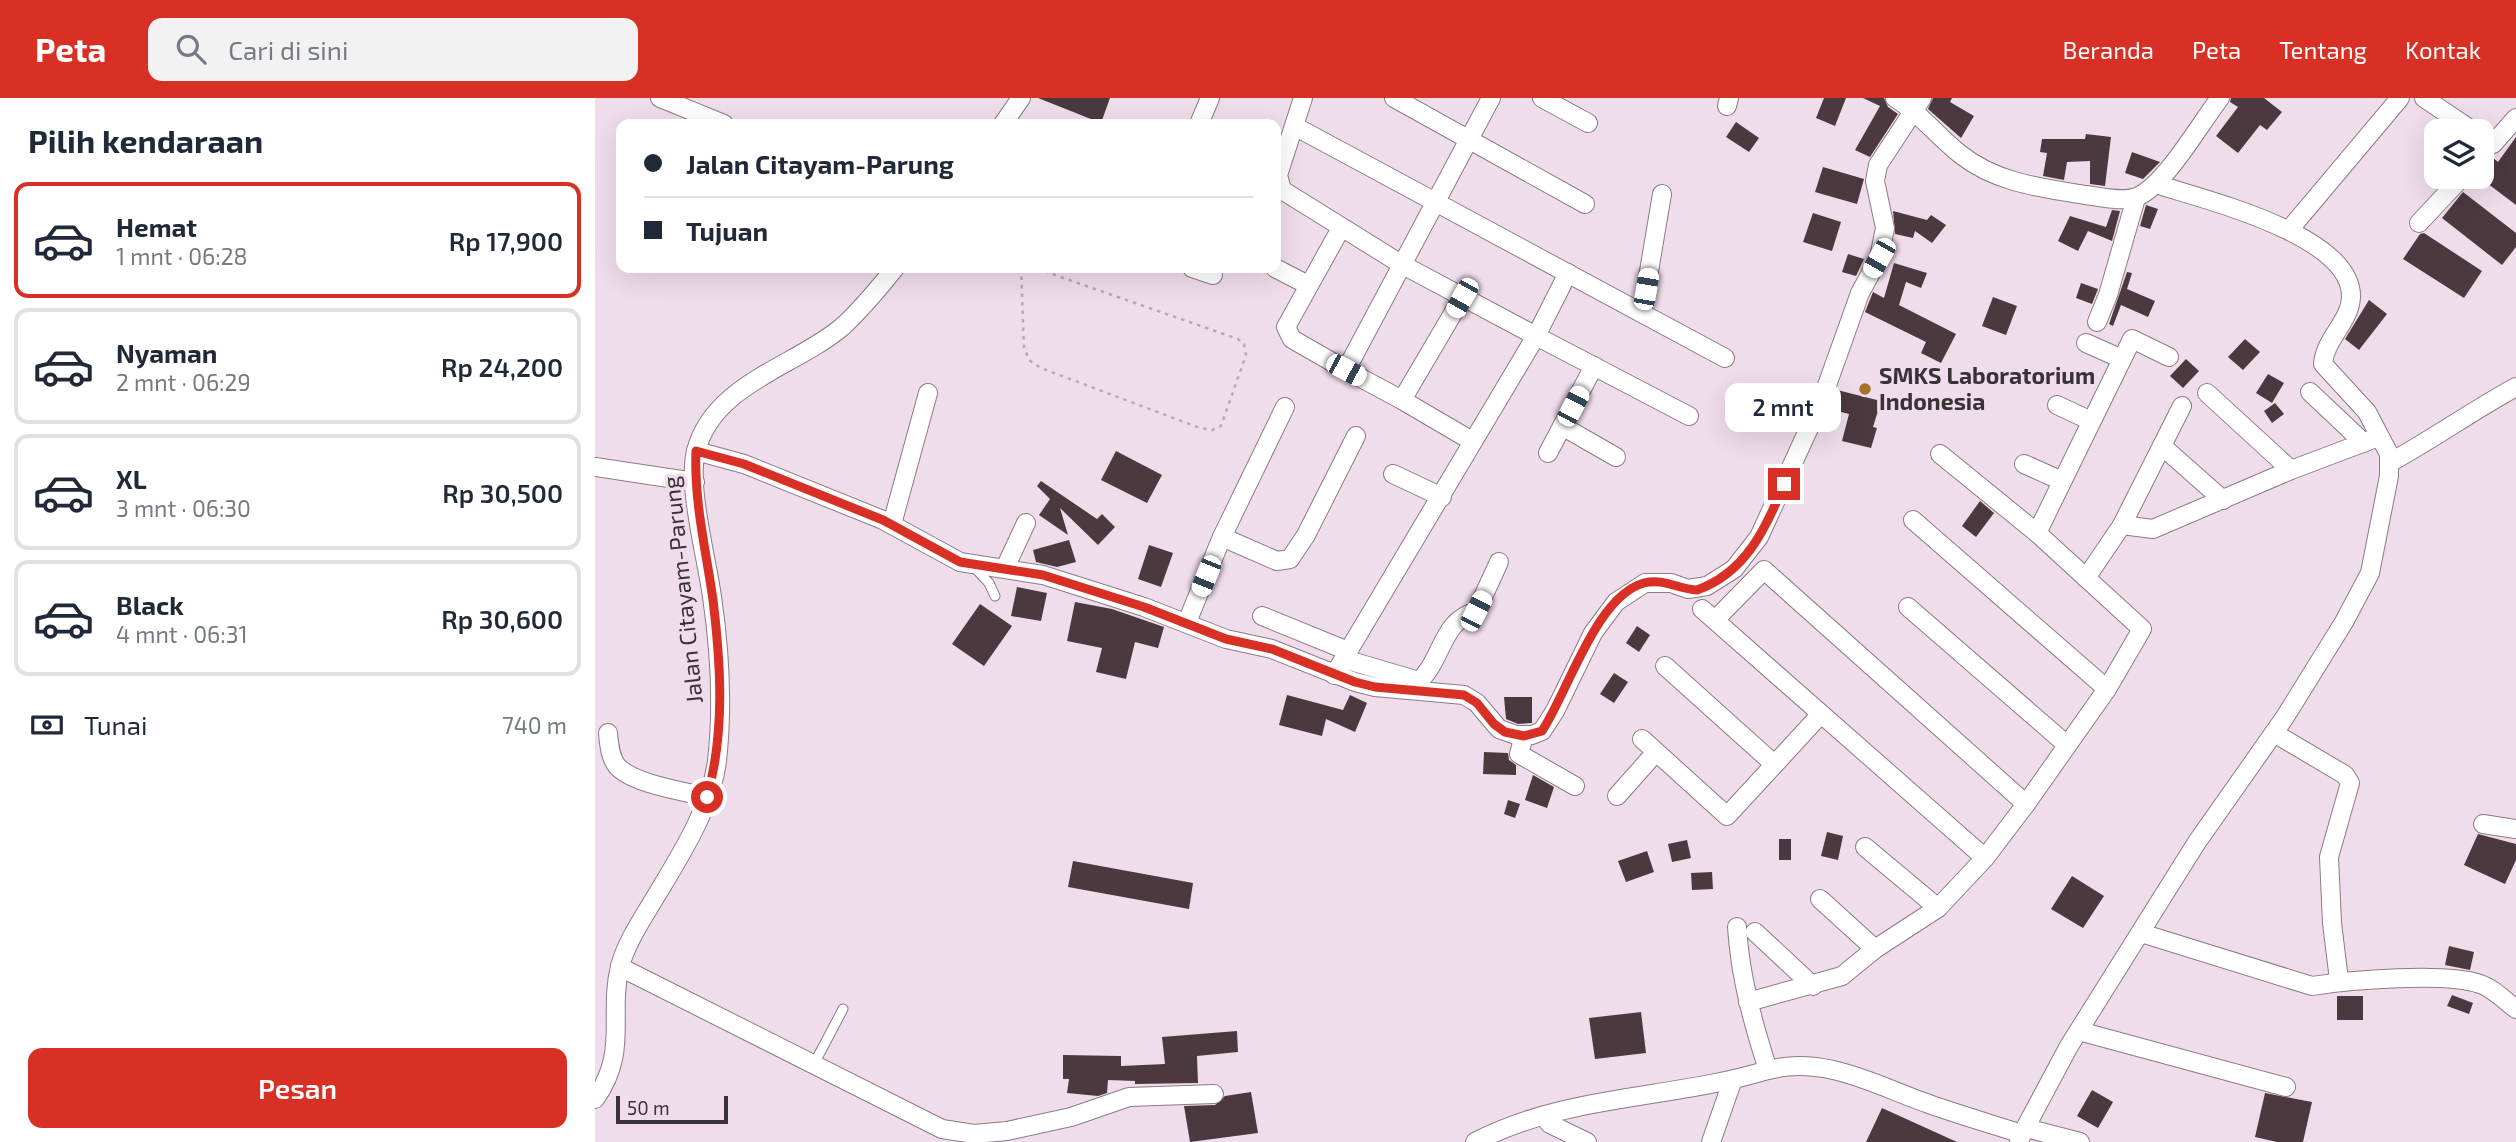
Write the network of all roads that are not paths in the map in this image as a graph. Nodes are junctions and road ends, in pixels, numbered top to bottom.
1 (660, 98) edge
2 (1021, 98) edge
3 (1210, 98) edge
4 (1303, 98) edge
5 (1394, 98) edge
6 (1492, 98) edge
7 (1542, 98) edge
8 (1895, 98) edge
9 (2220, 98) edge
10 (2400, 98) edge
11 (2424, 98) edge
12 (1918, 104) edge
13 (2516, 118) edge
14 (711, 119) edge
15 (1006, 119) edge
16 (1202, 119) edge
17 (2455, 119) edge
18 (1588, 123) dead end
19 (1296, 127) junction
20 (2494, 138) edge
21 (1469, 139) junction
22 (1281, 149) edge
23 (2156, 184) junction
24 (1281, 186) edge
25 (2451, 189) edge
26 (1663, 194) dead end
27 (2137, 198) junction
28 (1436, 202) junction
29 (1585, 204) dead end
30 (2419, 223) dead end
31 (1341, 228) junction
32 (2289, 230) junction
33 (1401, 264) junction
34 (1281, 271) edge
35 (1568, 272) junction
36 (891, 273) edge
37 (1207, 273) edge
38 (1213, 275) dead end
39 (1308, 285) junction
40 (1462, 298) junction
41 (1642, 313) junction
42 (2097, 322) dead end
43 (1536, 336) junction
44 (2086, 343) dead end
45 (2169, 357) dead end
46 (1725, 358) dead end
47 (2122, 359) junction
48 (1594, 366) junction
49 (1346, 370) junction
50 (2516, 387) edge
51 (2310, 392) dead end
52 (928, 393) dead end
53 (2207, 393) dead end
54 (1402, 400) junction
55 (2057, 405) dead end
56 (2182, 406) dead end
57 (1285, 407) dead end
58 (1689, 416) dead end
59 (2091, 421) junction
60 (1562, 426) junction
61 (1356, 436) dead end
62 (1472, 441) junction
63 (2161, 446) junction
64 (696, 451) junction
65 (1548, 453) dead end
66 (1940, 454) dead end
67 (1616, 457) dead end
68 (2389, 463) junction
69 (2024, 464) dead end
70 (595, 467) edge
71 (2291, 470) junction
72 (1393, 474) dead end
73 (2062, 481) junction
74 (695, 482) junction
75 (1443, 497) junction
76 (2223, 500) junction
77 (1913, 520) dead end
78 (1026, 523) dead end
79 (892, 524) junction
80 (2122, 525) junction
81 (2037, 533) junction
82 (1222, 537) junction
83 (1499, 562) dead end
84 (970, 565) junction
85 (1005, 568) junction
86 (2086, 578) junction
87 (995, 596) dead end
88 (1908, 607) dead end
89 (1262, 616) dead end
90 (1187, 622) junction
91 (1346, 655) junction
92 (1665, 666) dead end
93 (1334, 675) junction
94 (2106, 689) junction
95 (1821, 713) junction
96 (608, 733) dead end
97 (2274, 733) junction
98 (1524, 736) junction
99 (1642, 739) dead end
100 (2067, 745) junction
101 (1657, 752) junction
102 (1774, 764) junction
103 (1575, 786) dead end
104 (1617, 796) dead end
105 (707, 797) junction
106 (2026, 804) junction
107 (2483, 824) dead end
108 (2516, 829) edge
109 (1864, 847) dead end
110 (1985, 858) junction
111 (1821, 899) dead end
112 (1938, 908) junction
113 (1737, 927) dead end
114 (1755, 932) dead end
115 (2141, 933) junction
116 (1875, 948) junction
117 (620, 967) junction
118 (2339, 980) junction
119 (1812, 986) junction
120 (1748, 1002) junction
121 (843, 1009) dead end
122 (2516, 1009) edge
123 (2078, 1031) junction
124 (814, 1064) junction
125 (1768, 1070) junction
126 (1732, 1082) junction
127 (2286, 1087) dead end
128 (1214, 1094) dead end
129 (595, 1099) edge
130 (1542, 1116) junction
131 (2022, 1134) edge
132 (1475, 1142) edge
133 (1587, 1142) edge
134 (1711, 1142) edge
135 (2080, 1142) edge

1 - 14 street
2 - 15 street
3 - 16 street
4 - 19 street
5 - 21 street
6 - 21 street
7 - 18 street
8 - 12 street
9 - 23 street
10 - 32 street
11 - 17 street
12 - 27 street
12 - 98 street
13 - 20 street
19 - 22 street
19 - 28 street
21 - 28 street
21 - 29 street
23 - 27 street
23 - 32 street
24 - 31 street
25 - 30 street
26 - 41 street
27 - 42 street
28 - 33 street
28 - 35 street
31 - 33 street
31 - 39 street
32 - 68 street
33 - 40 street
33 - 49 street
34 - 39 street
35 - 41 street
35 - 43 street
36 - 64 street, Jalan Citayam-Parung
37 - 38 street
39 - 49 street
40 - 43 street
40 - 54 street
41 - 46 street
43 - 48 street
43 - 62 street
44 - 47 street
45 - 47 street
47 - 59 street
48 - 58 street
48 - 60 street
49 - 54 street
50 - 68 street
51 - 71 street
52 - 79 street
53 - 71 street
54 - 62 street
55 - 59 street
56 - 63 street
57 - 82 street
59 - 73 street
60 - 65 street
60 - 67 street
61 - 82 street
62 - 75 street
63 - 76 street
63 - 80 street
64 - 74 street, Jalan Citayam-Parung
64 - 79 street
66 - 81 street
68 - 97 street
69 - 73 street
70 - 74 street
71 - 76 street
72 - 75 street
73 - 81 street
74 - 105 street, Jalan Citayam-Parung
75 - 91 street
76 - 80 street
77 - 94 street
78 - 85 street
79 - 84 street
80 - 86 street
81 - 86 street
82 - 90 street
83 - 91 street
84 - 85 street
84 - 87 lane
85 - 90 street
86 - 94 street
88 - 100 street
89 - 91 street
90 - 93 street
91 - 93 street
92 - 102 street
93 - 98 street
94 - 100 street
95 - 102 street
95 - 106 street
95 - 110 street
96 - 105 street
97 - 115 street
97 - 118 street
98 - 103 street
99 - 101 street
100 - 106 street
101 - 102 street
101 - 104 street
105 - 117 street, Jalan Citayam-Parung
106 - 110 street
107 - 108 street
109 - 112 street
110 - 112 street
111 - 116 street
112 - 116 street
113 - 120 street
114 - 119 street
115 - 118 street
115 - 123 street
116 - 119 street
117 - 124 street
117 - 129 street, Jalan Citayam-Parung
118 - 122 street
119 - 120 street
120 - 125 street
121 - 124 lane
123 - 127 street
123 - 131 street
124 - 128 street
125 - 126 street
125 - 131 street
126 - 130 street
126 - 134 street
130 - 132 street
130 - 133 street
131 - 135 street

